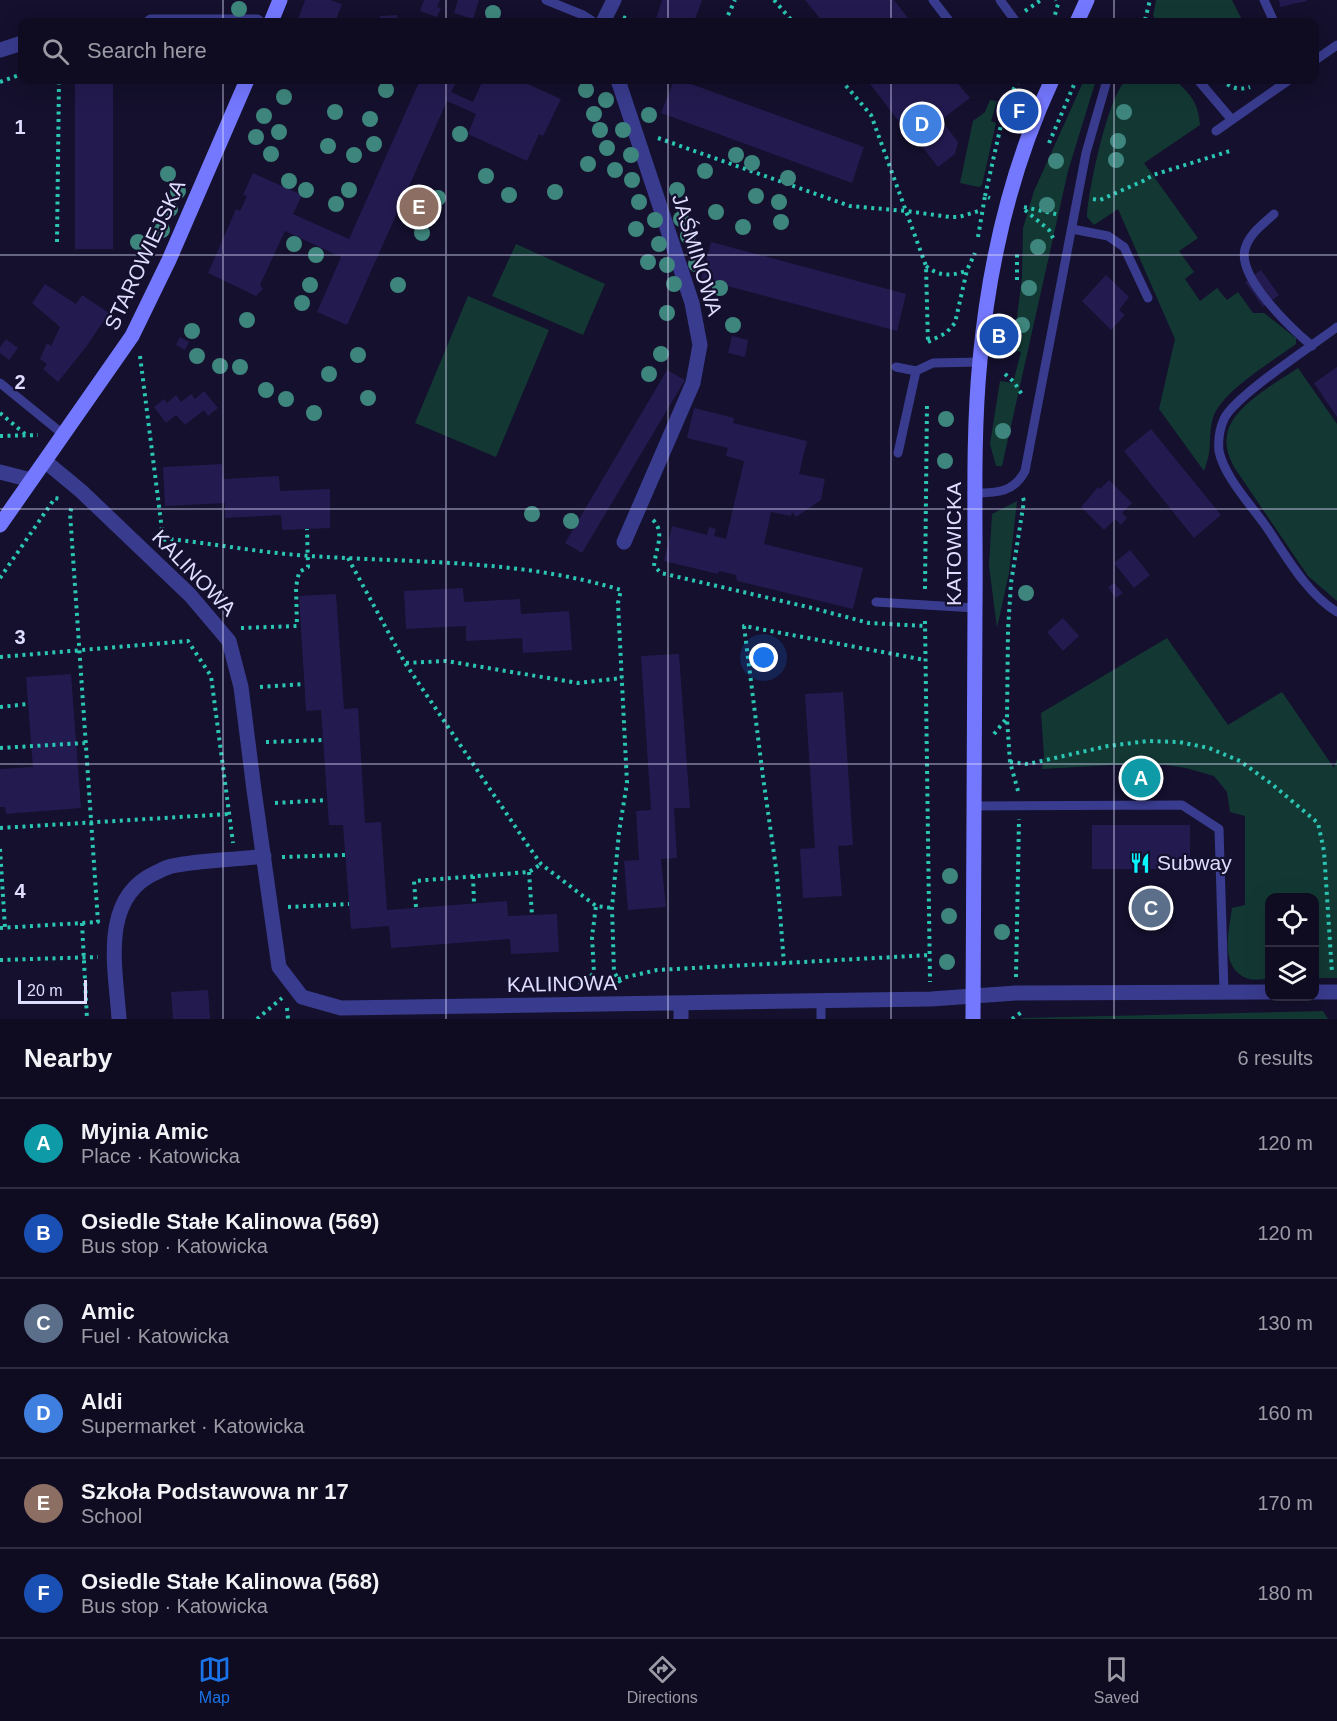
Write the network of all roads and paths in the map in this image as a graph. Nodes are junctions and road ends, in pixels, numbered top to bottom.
1 (280, 0) edge
2 (546, 0) edge
3 (614, 0) edge
4 (735, 0) edge
5 (774, 0) edge
6 (933, 0) edge
7 (1000, 0) edge
8 (1056, 0) edge
9 (1087, 0) edge
10 (1150, 0) edge
11 (1264, 0) edge
12 (273, 18) edge
13 (588, 18) edge
14 (605, 18) edge
15 (727, 18) edge
16 (790, 18) edge
17 (947, 18) edge
18 (1013, 18) edge
19 (1054, 18) edge
20 (1079, 18) edge
21 (1148, 18) edge
22 (1272, 18) edge
23 (18, 44) edge
24 (1337, 45) edge
25 (0, 50) edge
26 (1319, 58) edge
27 (18, 75) edge
28 (0, 82) edge
29 (59, 84) edge
30 (245, 84) edge
31 (619, 84) edge
32 (844, 84) edge
33 (1017, 84) edge
34 (1050, 84) edge
35 (1074, 84) edge
36 (1106, 84) edge
37 (1201, 84) edge
38 (1226, 84) edge
39 (1283, 84) edge
40 (1255, 85) dead end
41 (1013, 90) dead end
42 (1232, 120) junction
43 (1001, 125) dead end
44 (1216, 131) dead end
45 (652, 135) dead end
46 (1046, 151) dead end
47 (1230, 151) dead end
48 (985, 196) dead end
49 (1078, 196) junction
50 (1026, 200) dead end
51 (982, 210) dead end
52 (906, 211) junction
53 (1274, 214) dead end
54 (1060, 215) dead end
55 (1072, 229) junction
56 (57, 242) dead end
57 (926, 267) junction
58 (1148, 298) dead end
59 (1337, 327) edge
60 (928, 342) junction
61 (1312, 346) junction
62 (139, 348) dead end
63 (980, 362) junction
64 (928, 366) junction
65 (896, 367) dead end
66 (916, 371) junction
67 (1005, 374) dead end
68 (0, 383) edge
69 (1024, 398) dead end
70 (0, 413) edge
71 (49, 422) junction
72 (25, 435) junction
73 (64, 435) junction
74 (0, 436) edge
75 (898, 453) dead end
76 (46, 462) junction
77 (0, 472) edge
78 (31, 480) junction
79 (975, 493) junction
80 (639, 506) junction
81 (0, 525) edge
82 (307, 529) dead end
83 (152, 532) dead end
84 (161, 540) junction
85 (624, 542) dead end
86 (168, 546) dead end
87 (308, 556) junction
88 (348, 558) junction
89 (0, 578) edge
90 (876, 602) dead end
91 (924, 605) junction
92 (975, 608) junction
93 (1337, 612) edge
94 (234, 620) dead end
95 (925, 626) junction
96 (240, 628) junction
97 (244, 636) dead end
98 (79, 650) junction
99 (0, 657) edge
100 (925, 660) junction
101 (405, 663) junction
102 (622, 678) junction
103 (304, 684) dead end
104 (260, 698) dead end
105 (28, 704) dead end
106 (0, 707) edge
107 (264, 731) dead end
108 (323, 740) dead end
109 (265, 742) junction
110 (85, 743) junction
111 (0, 748) edge
112 (267, 752) dead end
113 (1010, 762) dead end
114 (273, 793) dead end
115 (327, 800) dead end
116 (274, 803) junction
117 (1019, 805) junction
118 (974, 806) junction
119 (230, 814) junction
120 (276, 814) dead end
121 (91, 823) junction
122 (0, 828) edge
123 (280, 846) dead end
124 (0, 849) edge
125 (345, 855) dead end
126 (264, 856) junction
127 (281, 857) junction
128 (235, 859) junction
129 (541, 864) junction
130 (283, 867) dead end
131 (529, 872) junction
132 (473, 876) junction
133 (286, 897) dead end
134 (474, 903) dead end
135 (349, 904) dead end
136 (596, 906) junction
137 (288, 907) junction
138 (416, 907) dead end
139 (612, 908) junction
140 (532, 915) dead end
141 (289, 917) dead end
142 (82, 923) junction
143 (3, 928) edge
144 (930, 955) junction
145 (84, 957) junction
146 (104, 957) dead end
147 (0, 960) edge
148 (784, 964) junction
149 (618, 979) junction
150 (573, 987) dead end
151 (1224, 992) junction
152 (1265, 992) edge
153 (1319, 992) edge
154 (1337, 992) edge
155 (1016, 993) junction
156 (973, 996) junction
157 (930, 999) junction
158 (821, 1000) junction
159 (629, 1004) junction
160 (681, 1011) edge
161 (1013, 1018) edge
162 (87, 1019) edge
163 (119, 1019) edge
164 (257, 1019) edge
165 (288, 1019) edge
166 (821, 1019) edge
167 (973, 1019) edge

1 - 12 street
2 - 13 lane
3 - 14 street
4 - 15 path
5 - 16 path
6 - 17 lane
7 - 18 lane
8 - 19 path
9 - 20 street
10 - 21 path
11 - 22 lane
23 - 25 street
24 - 26 lane
27 - 28 path
29 - 56 path
30 - 73 street, STAROWIEJSKA
31 - 80 street, JAŚMINOWA
32 - 52 path
33 - 41 path
34 - 63 street, KATOWICKA
35 - 46 path
36 - 49 lane
37 - 42 lane
38 - 40 path
39 - 42 lane
42 - 44 lane
43 - 48 path
45 - 52 path
47 - 49 path
49 - 55 lane
50 - 54 path
51 - 52 path
52 - 57 path
53 - 61 lane
55 - 58 lane
55 - 79 lane
57 - 60 path
57 - 60 path
59 - 61 lane
60 - 64 path
61 - 93 lane
62 - 84 path
63 - 64 lane
63 - 79 street, KATOWICKA
64 - 66 lane
64 - 91 path
65 - 66 lane
66 - 75 lane
67 - 69 path
68 - 71 lane
70 - 72 path
71 - 72 path
71 - 73 lane
72 - 74 path
73 - 76 street, STAROWIEJSKA
76 - 78 street, STAROWIEJSKA
76 - 126 street, KALINOWA
77 - 78 street
78 - 81 street, STAROWIEJSKA
79 - 92 street, KATOWICKA
80 - 85 street, JAŚMINOWA
80 - 95 path
82 - 87 path
83 - 84 path
84 - 86 path
84 - 87 path
87 - 88 path
87 - 96 path
88 - 101 path
88 - 102 path
89 - 98 path
90 - 91 lane
91 - 92 lane
91 - 95 path
92 - 118 street, KATOWICKA
94 - 96 path
95 - 100 path
96 - 97 path
98 - 99 path
98 - 110 path
98 - 119 path
100 - 144 path
100 - 148 path
101 - 102 path
101 - 129 path
102 - 139 path
103 - 104 path
105 - 106 path
107 - 109 path
108 - 109 path
109 - 112 path
110 - 111 path
110 - 121 path
113 - 117 path
114 - 116 path
115 - 116 path
116 - 120 path
117 - 118 lane
117 - 151 lane
117 - 155 path
118 - 156 street, KATOWICKA
119 - 121 path
119 - 128 path
121 - 122 path
121 - 142 path
123 - 127 path
124 - 143 path
125 - 127 path
126 - 128 street
126 - 159 street, KALINOWA
127 - 130 path
128 - 163 street
129 - 131 path
129 - 136 path
131 - 132 path
131 - 140 path
132 - 134 path
132 - 138 path
133 - 137 path
135 - 137 path
136 - 139 path
136 - 150 path
137 - 141 path
139 - 149 path
142 - 143 path
142 - 145 path
144 - 148 path
144 - 157 path
145 - 146 path
145 - 147 path
145 - 162 path
148 - 149 path
149 - 159 path
151 - 152 street, KALINOWA
151 - 155 street, KALINOWA
153 - 154 street
155 - 156 street, KALINOWA
155 - 161 path
156 - 157 street, KALINOWA
156 - 167 street, KATOWICKA
157 - 158 street, KALINOWA
158 - 160 street, KALINOWA
158 - 166 lane
159 - 160 street, KALINOWA
164 - 165 path

